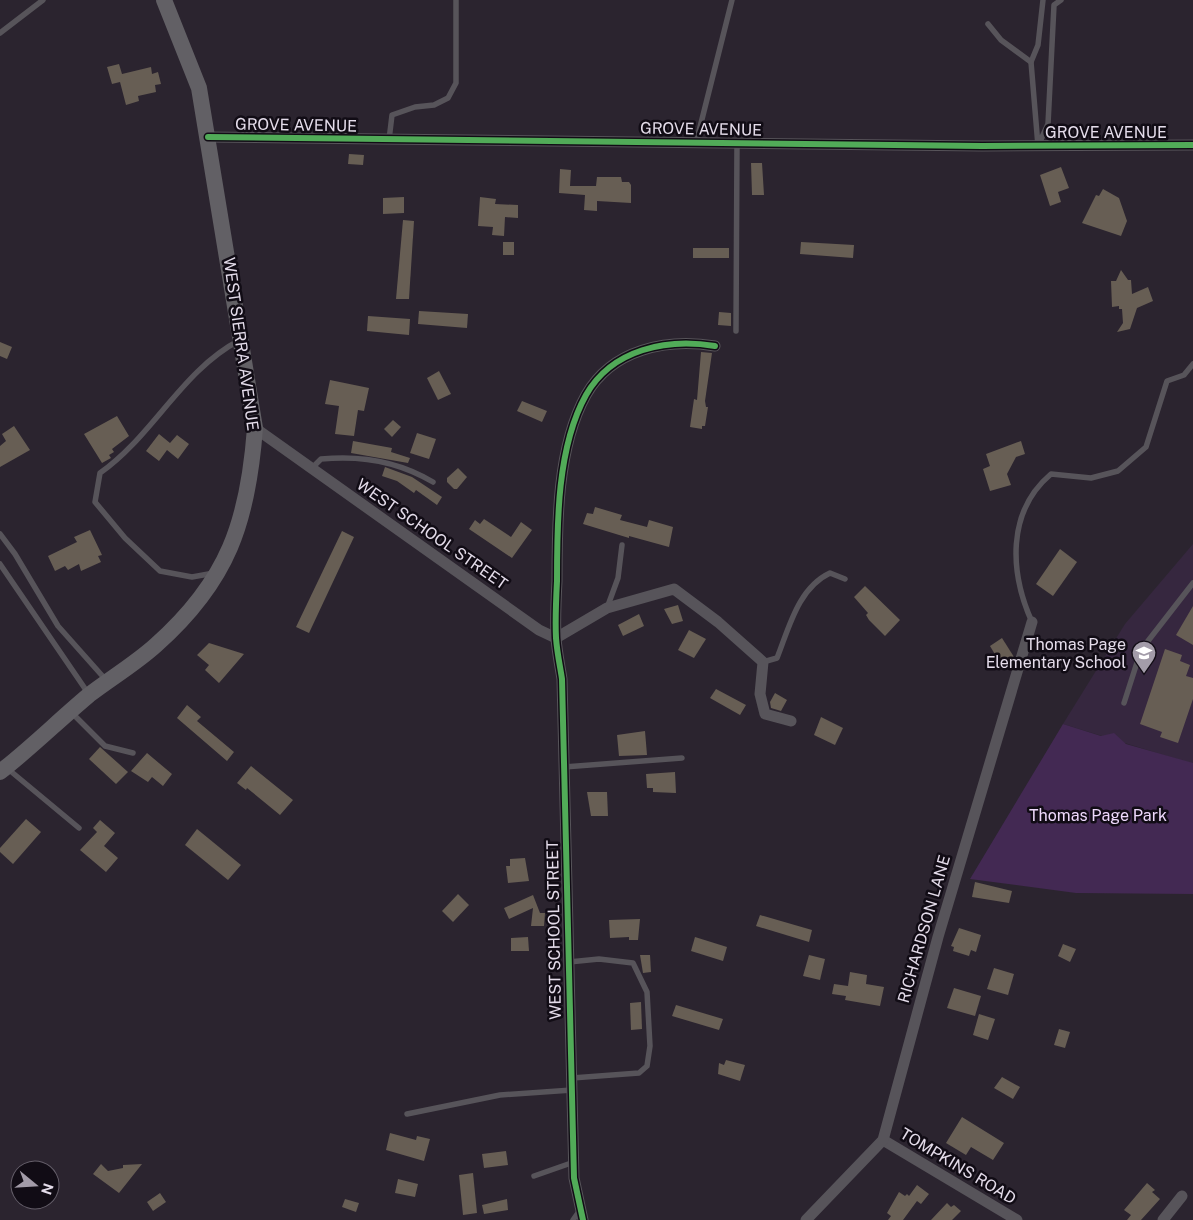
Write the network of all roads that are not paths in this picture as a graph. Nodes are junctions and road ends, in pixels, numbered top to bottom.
1 (43, 0) edge
2 (164, 0) edge
3 (456, 0) edge
4 (732, 0) edge
5 (1043, 0) edge
6 (1061, 0) edge
7 (1054, 2) edge
8 (988, 24) dead end
9 (0, 33) edge
10 (1032, 62) junction
11 (208, 137) junction
12 (389, 140) junction
13 (696, 143) junction
14 (737, 144) junction
15 (1193, 145) edge
16 (1038, 146) junction
17 (736, 331) dead end
18 (241, 339) junction
19 (715, 346) dead end
20 (1193, 364) edge
21 (256, 428) junction
22 (312, 468) junction
23 (433, 482) dead end
24 (0, 534) edge
25 (622, 545) dead end
26 (0, 564) edge
27 (220, 571) junction
28 (845, 579) dead end
29 (1193, 584) edge
30 (607, 608) junction
31 (1032, 622) joint
32 (556, 638) junction
33 (763, 662) junction
34 (108, 682) junction
35 (90, 695) junction
36 (1124, 703) dead end
37 (70, 712) junction
38 (791, 721) dead end
39 (133, 753) dead end
40 (682, 758) dead end
41 (564, 767) junction
42 (3, 770) edge
43 (79, 828) dead end
44 (569, 962) junction
45 (572, 1078) junction
46 (572, 1090) junction
47 (407, 1114) dead end
48 (883, 1140) junction
49 (574, 1162) junction
50 (534, 1176) dead end
51 (1182, 1196) dead end
52 (579, 1217) edge
53 (806, 1220) edge
54 (1017, 1220) edge
55 (1163, 1220) edge

1 - 9 lane
2 - 11 main road, WEST SIERRA AVENUE
3 - 12 lane
4 - 13 lane
5 - 10 lane
6 - 7 lane
7 - 16 lane
8 - 10 lane
10 - 16 lane
11 - 12 street, GROVE AVENUE
11 - 18 main road, WEST SIERRA AVENUE
12 - 13 street, GROVE AVENUE
13 - 14 street, GROVE AVENUE
14 - 16 street, GROVE AVENUE
14 - 17 lane
15 - 16 street, GROVE AVENUE
18 - 21 main road, WEST SIERRA AVENUE
18 - 27 lane
19 - 32 street
20 - 31 lane
21 - 22 street, WEST SCHOOL STREET
21 - 27 main road, WEST SIERRA AVENUE
22 - 23 lane
22 - 32 street, WEST SCHOOL STREET
24 - 34 lane
25 - 30 lane
26 - 35 lane
27 - 34 main road, WEST SIERRA AVENUE
28 - 33 lane
29 - 36 lane
30 - 32 street
30 - 33 street
31 - 48 street, RICHARDSON LANE
32 - 41 street, WEST SCHOOL STREET
33 - 38 street
34 - 35 main road, WEST SIERRA AVENUE
35 - 37 main road, WEST SIERRA AVENUE
37 - 39 lane
37 - 42 main road, WEST SIERRA AVENUE
40 - 41 lane
41 - 44 street, WEST SCHOOL STREET
42 - 43 lane
44 - 45 street, WEST SCHOOL STREET
44 - 45 lane
45 - 46 street, WEST SCHOOL STREET
46 - 47 lane
46 - 49 street, WEST SCHOOL STREET
48 - 53 street, RICHARDSON LANE
48 - 54 street, TOMPKINS ROAD
49 - 50 lane
49 - 52 street, WEST SCHOOL STREET
51 - 55 street

